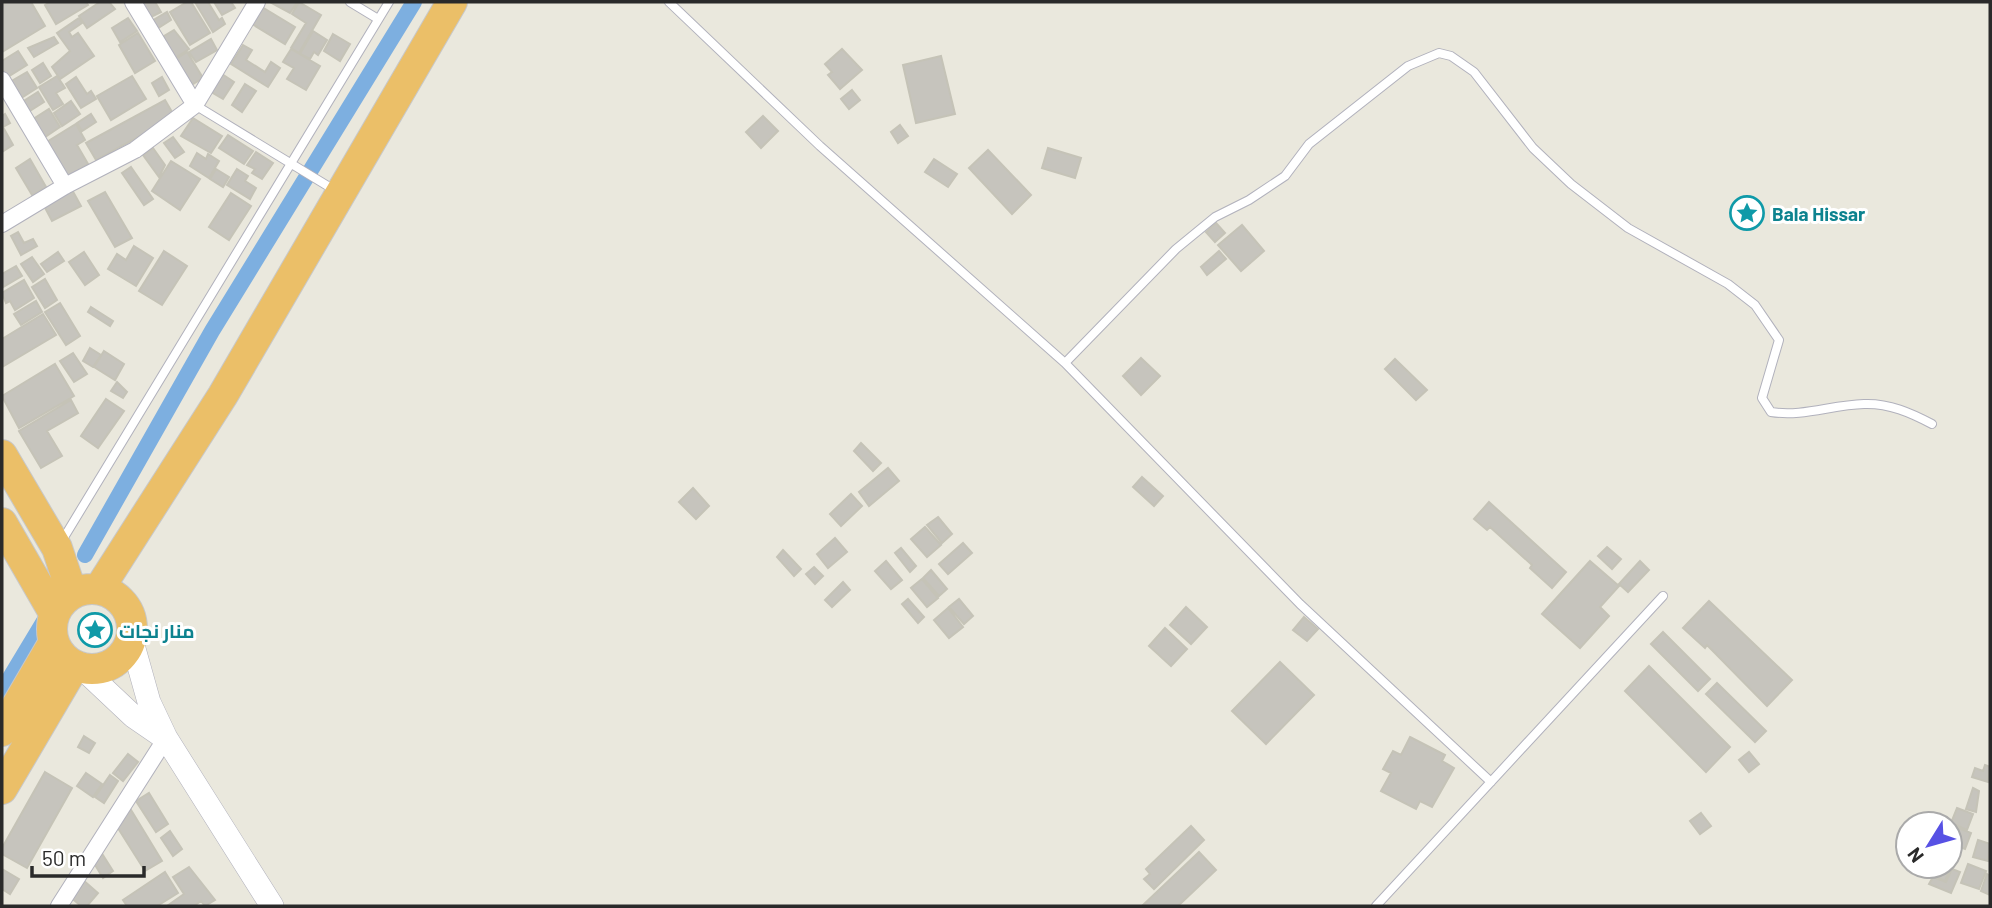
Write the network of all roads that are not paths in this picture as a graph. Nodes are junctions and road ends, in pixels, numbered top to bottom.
1 (133, 2) edge
2 (257, 2) edge
3 (350, 2) edge
4 (389, 2) edge
5 (452, 2) edge
6 (668, 2) edge
7 (378, 19) junction
8 (2, 80) edge
9 (195, 106) junction
10 (294, 164) junction
11 (65, 186) junction
12 (327, 186) junction
13 (2, 224) edge
14 (1065, 363) junction
15 (1933, 424) dead end
16 (2, 455) edge
17 (2, 523) edge
18 (57, 548) junction
19 (1663, 596) dead end
20 (80, 608) junction
21 (131, 638) junction
22 (79, 666) junction
23 (2, 731) edge
24 (166, 738) junction
25 (1491, 782) junction
26 (2, 789) edge
27 (59, 906) edge
28 (272, 906) edge
29 (1376, 906) edge

1 - 9 street
2 - 9 street
3 - 7 lane
4 - 7 lane
5 - 12 highway
6 - 14 lane
7 - 10 lane
8 - 11 street
9 - 10 lane
9 - 11 street
10 - 12 lane
10 - 18 lane
11 - 13 street
12 - 20 highway
14 - 15 lane
14 - 25 lane
16 - 18 highway
17 - 20 highway
18 - 20 highway
19 - 25 lane
20 - 21 highway
20 - 22 highway
20 - 23 highway
21 - 22 highway
21 - 24 main road
22 - 24 main road
22 - 26 highway
24 - 27 street
24 - 28 main road
25 - 29 lane

